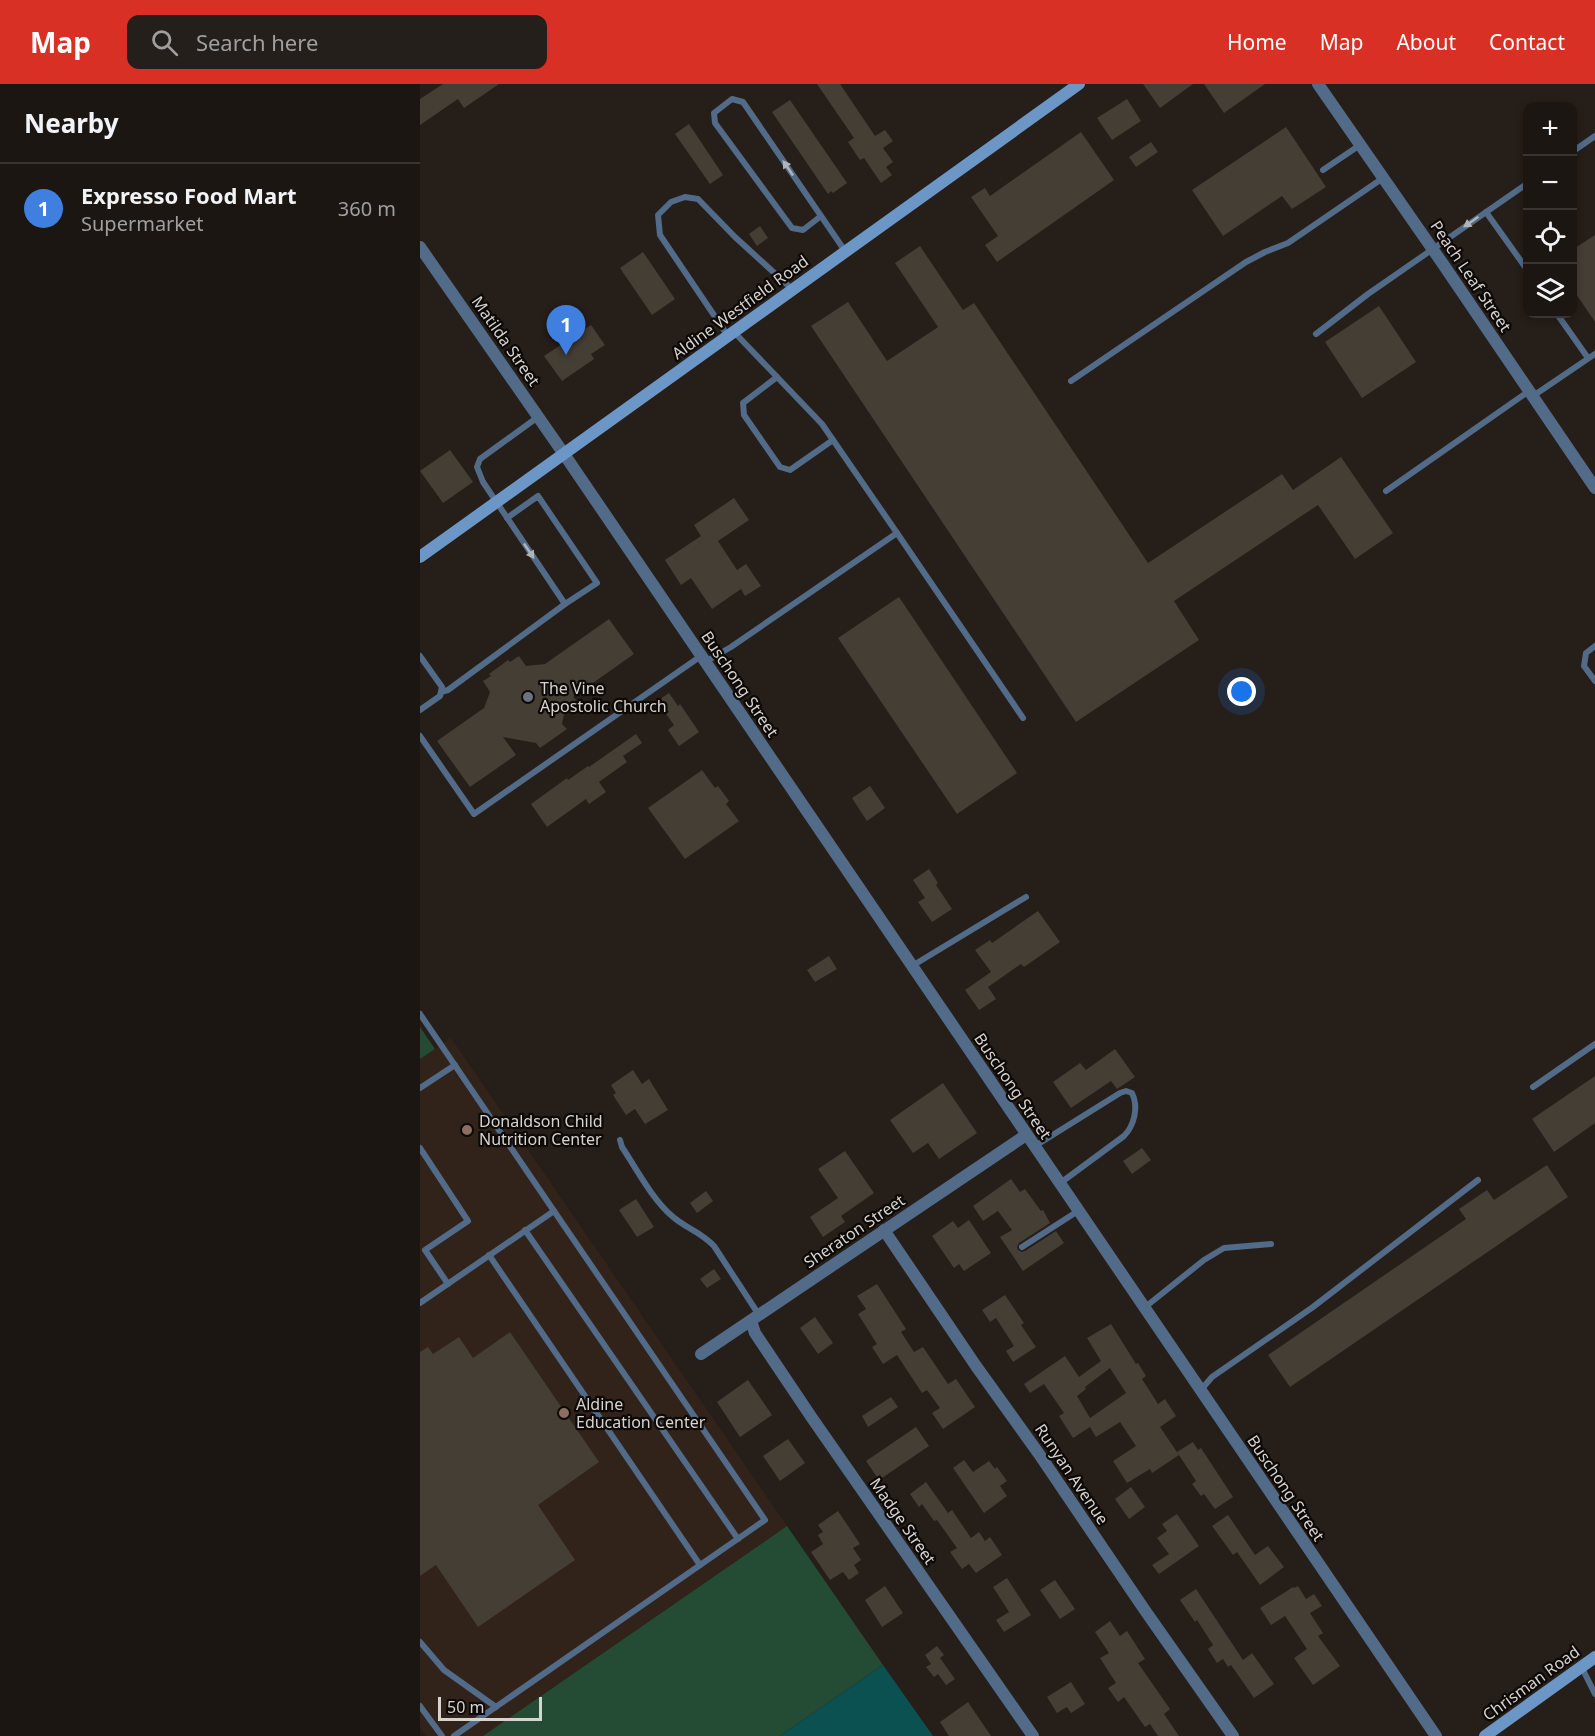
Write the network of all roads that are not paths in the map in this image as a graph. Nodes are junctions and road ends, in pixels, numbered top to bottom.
1 (1079, 84) edge
2 (1318, 84) edge
3 (1595, 136) edge
4 (1360, 145) junction
5 (1577, 149) edge
6 (1323, 170) dead end
7 (1383, 178) junction
8 (1523, 186) edge
9 (1486, 212) junction
10 (821, 216) junction
11 (420, 247) edge
12 (1433, 249) junction
13 (845, 252) junction
14 (1523, 265) edge
15 (793, 290) junction
16 (1560, 318) edge
17 (731, 334) junction
18 (1316, 334) dead end
19 (1595, 354) edge
20 (1588, 358) junction
21 (777, 377) junction
22 (1071, 381) dead end
23 (1531, 393) junction
24 (538, 417) junction
25 (833, 440) junction
26 (564, 454) junction
27 (1595, 488) edge
28 (1386, 491) dead end
29 (496, 502) junction
30 (507, 518) junction
31 (897, 533) junction
32 (420, 557) edge
33 (565, 604) junction
34 (1595, 646) edge
35 (420, 656) edge
36 (703, 659) junction
37 (1595, 681) edge
38 (441, 692) junction
39 (420, 710) edge
40 (1023, 718) dead end
41 (420, 736) edge
42 (1026, 897) dead end
43 (912, 966) junction
44 (420, 1014) edge
45 (1595, 1044) edge
46 (455, 1065) junction
47 (1533, 1087) dead end
48 (420, 1088) edge
49 (1026, 1135) junction
50 (620, 1140) dead end
51 (1034, 1147) junction
52 (420, 1148) edge
53 (1478, 1179) dead end
54 (1059, 1184) junction
55 (554, 1211) junction
56 (1078, 1212) junction
57 (525, 1230) junction
58 (884, 1230) junction
59 (1271, 1244) dead end
60 (1022, 1247) dead end
61 (489, 1255) junction
62 (448, 1284) junction
63 (420, 1303) edge
64 (1144, 1308) junction
65 (755, 1318) junction
66 (701, 1354) dead end
67 (1200, 1391) junction
68 (738, 1539) junction
69 (700, 1565) junction
70 (420, 1642) edge
71 (1595, 1657) edge
72 (1581, 1666) junction
73 (1595, 1694) edge
74 (420, 1706) edge
75 (496, 1707) junction
76 (1502, 1731) edge
77 (442, 1736) edge
78 (454, 1736) edge
79 (1033, 1736) edge
80 (1233, 1736) edge
81 (1436, 1736) edge
82 (1485, 1736) edge

1 - 13 main road, Aldine Westfield Road
2 - 4 street, Peach Leaf Street
3 - 5 lane
4 - 6 lane
4 - 7 street, Peach Leaf Street
7 - 12 street, Peach Leaf Street
7 - 22 lane
8 - 9 lane
9 -> 12 lane
9 - 14 lane
10 -> 10 lane
10 - 13 lane
11 - 24 street, Matilda Street
12 - 18 lane
12 - 23 street, Peach Leaf Street
13 - 15 main road, Aldine Westfield Road
15 - 17 main road, Aldine Westfield Road
15 - 17 lane
16 - 20 lane
17 - 21 lane
17 - 26 main road, Aldine Westfield Road
19 - 20 lane
20 - 23 lane
21 - 25 lane
21 - 25 lane
23 - 27 street, Peach Leaf Street
23 - 28 lane
24 - 26 street, Matilda Street
24 - 29 lane
25 - 31 lane
26 - 29 main road, Aldine Westfield Road
26 - 36 street, Buschong Street
29 - 30 lane
29 - 32 main road, Aldine Westfield Road
30 -> 33 lane
30 - 33 lane
31 - 36 lane
31 - 40 lane
33 - 38 lane
34 - 37 lane
35 - 38 lane
36 - 41 lane
36 - 43 street, Buschong Street
38 - 39 lane
42 - 43 lane
43 - 49 street, Buschong Street
44 - 46 lane
45 - 47 lane
46 - 48 lane
46 - 55 lane
49 - 51 street, Buschong Street
49 - 58 street, Sheraton Street
50 - 65 lane
51 - 54 street, Buschong Street
51 - 54 lane
52 - 62 lane
53 - 67 lane
54 - 56 street, Buschong Street
55 - 57 lane
55 - 68 lane
56 - 60 lane
56 - 64 street, Buschong Street
57 - 61 lane
57 - 68 lane
58 - 65 street, Sheraton Street
58 - 80 street, Runyan Avenue
59 - 64 lane
61 - 62 lane
61 - 69 lane
62 - 63 lane
64 - 67 street, Buschong Street
65 - 66 street, Sheraton Street
65 - 79 street, Madge Street
67 - 81 street, Buschong Street
68 - 69 lane
69 - 75 lane
70 - 75 lane
71 - 72 main road, Chrisman Road
72 - 73 lane
72 - 76 main road, Chrisman Road
74 - 77 lane
75 - 78 lane
76 - 82 main road, Chrisman Road

